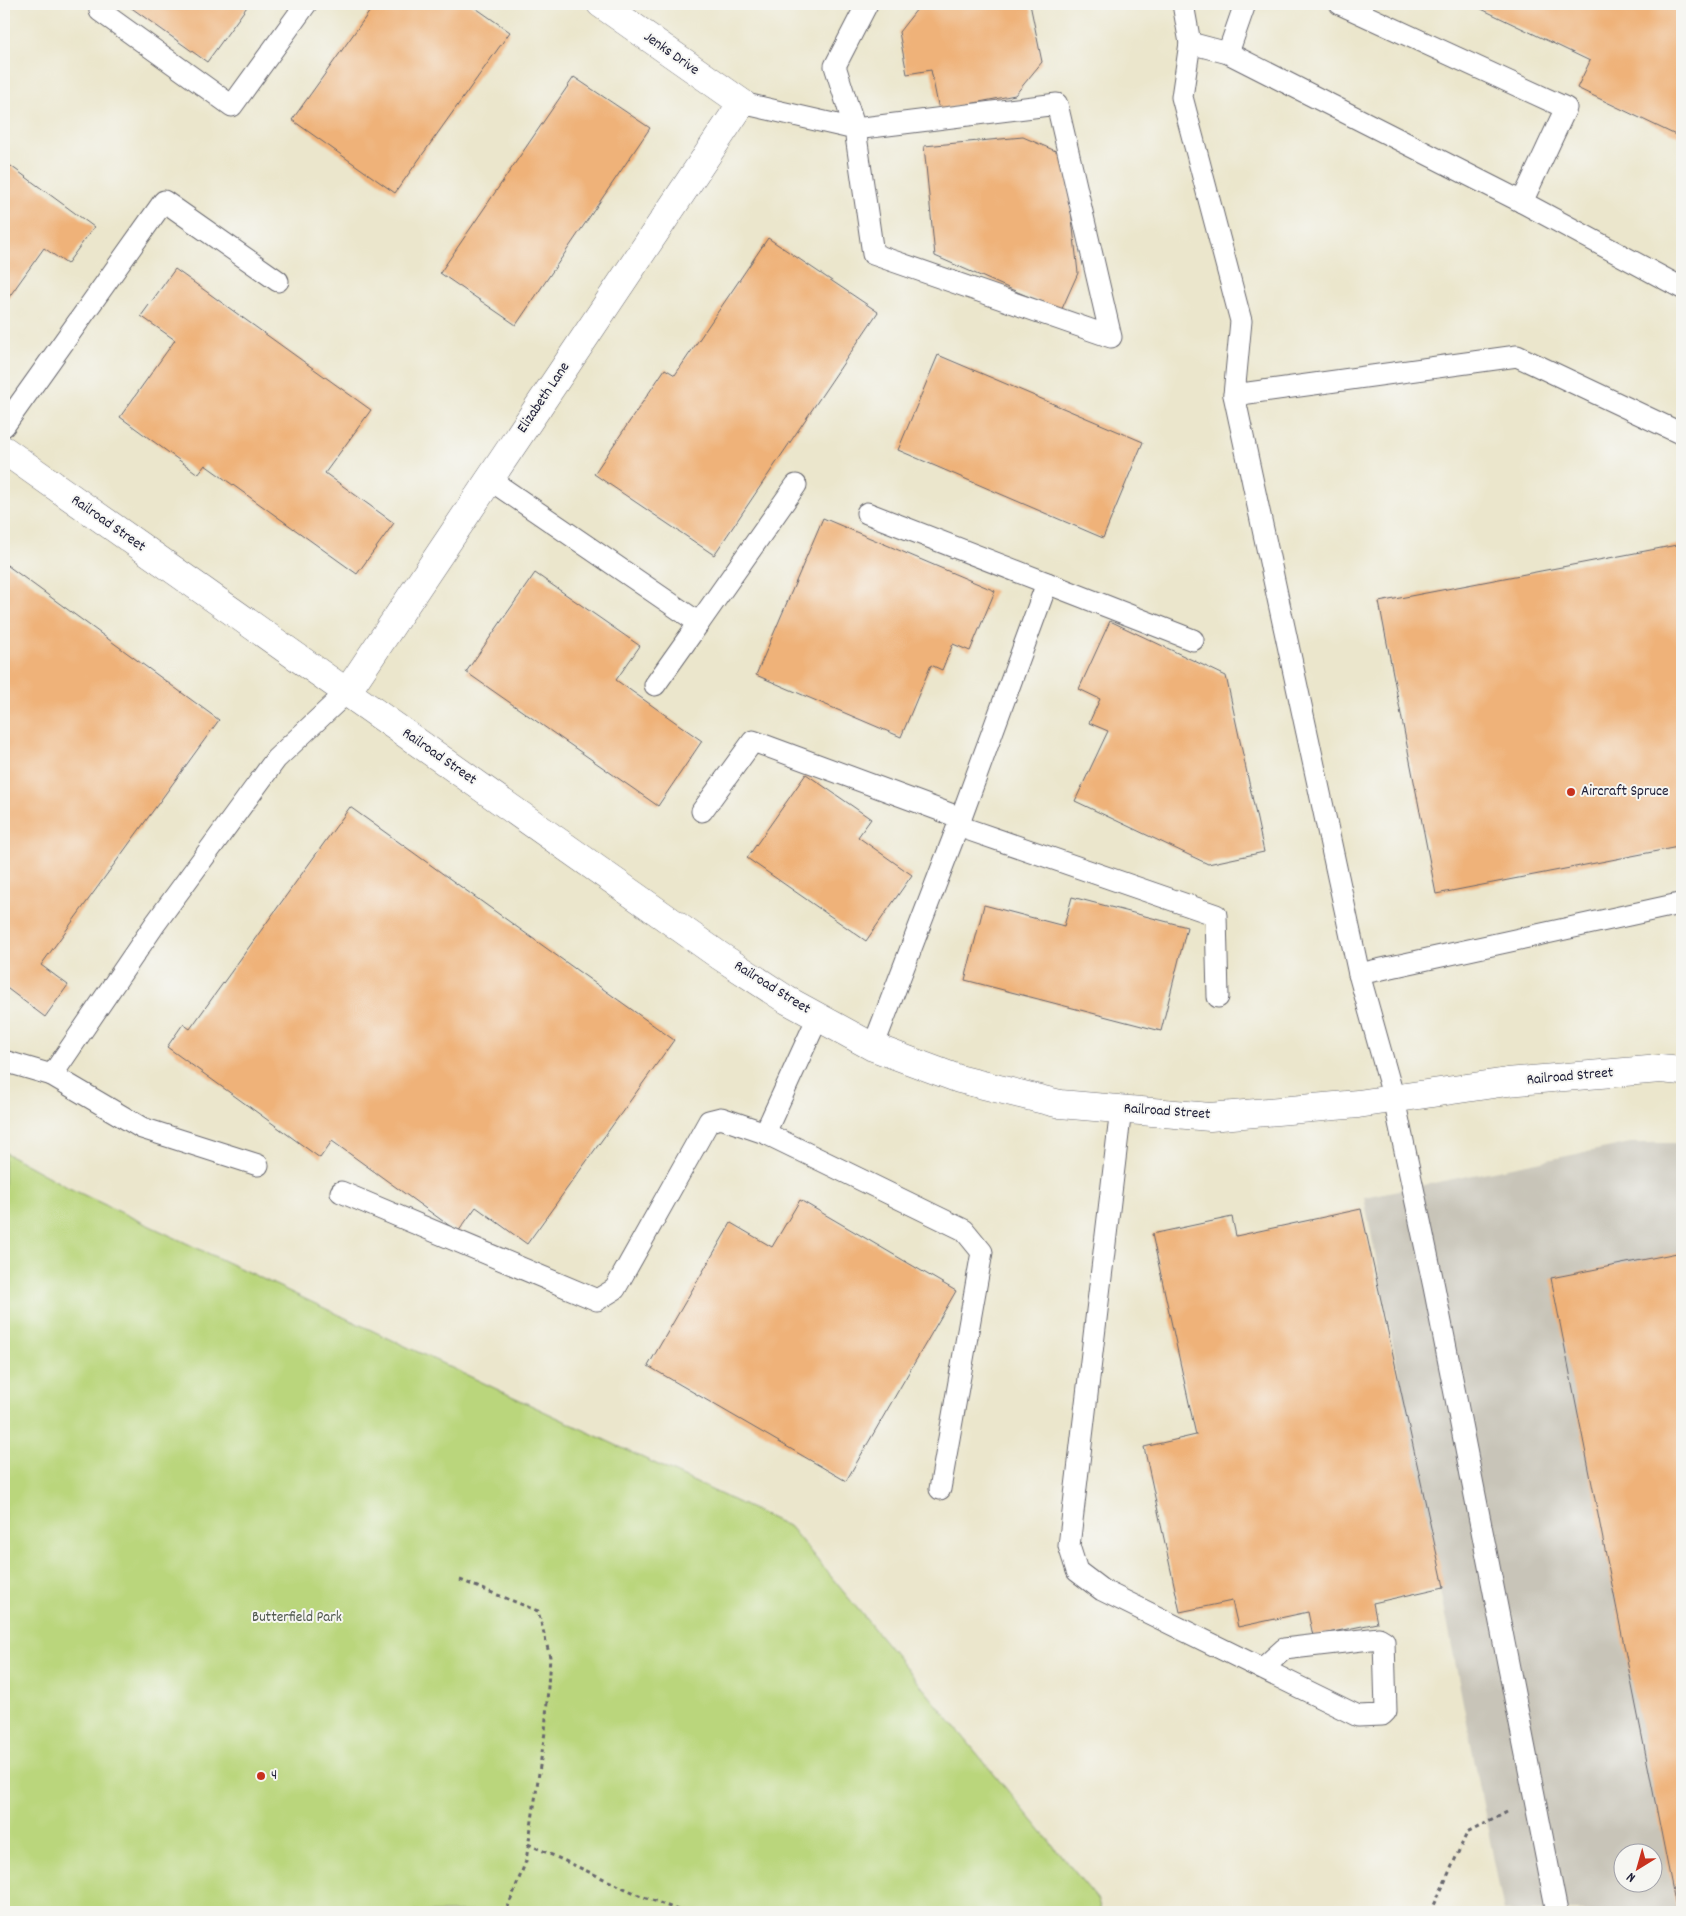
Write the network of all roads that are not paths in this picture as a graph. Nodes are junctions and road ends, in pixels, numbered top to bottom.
1 (306, 4) edge
2 (601, 4) edge
3 (867, 4) edge
4 (1183, 4) edge
5 (1245, 4) edge
6 (1340, 4) edge
7 (100, 11) dead end
8 (1190, 43) junction
9 (1228, 53) junction
10 (742, 103) junction
11 (855, 129) junction
12 (1522, 202) junction
13 (278, 281) dead end
14 (1682, 288) edge
15 (1234, 395) junction
16 (4, 426) edge
17 (1682, 434) edge
18 (4, 450) edge
19 (489, 479) junction
20 (796, 485) dead end
21 (867, 513) dead end
22 (1046, 583) junction
23 (699, 622) junction
24 (1193, 640) dead end
25 (655, 685) dead end
26 (347, 692) junction
27 (702, 811) dead end
28 (959, 822) junction
29 (1679, 904) dead end
30 (1359, 974) junction
31 (1218, 997) dead end
32 (818, 1017) junction
33 (873, 1047) junction
34 (4, 1062) edge
35 (1682, 1071) edge
36 (52, 1075) junction
37 (1394, 1099) junction
38 (1121, 1109) junction
39 (765, 1133) junction
40 (258, 1166) dead end
41 (341, 1192) dead end
42 (940, 1489) dead end
43 (1262, 1668) junction
44 (1557, 1912) edge

1 - 7 lane
2 - 10 main road, Jenks Drive
3 - 11 lane
4 - 8 lane
5 - 9 lane
6 - 12 lane
8 - 9 lane
8 - 15 lane
9 - 12 lane
10 - 11 lane
10 - 19 main road, Elizabeth Lane
11 - 11 lane
12 - 14 lane
13 - 16 lane
15 - 17 lane
15 - 30 lane
18 - 26 main road, Railroad Street
19 - 23 lane
19 - 26 main road, Elizabeth Lane
20 - 23 lane
21 - 22 lane
22 - 24 lane
22 - 28 lane
23 - 25 lane
26 - 32 main road, Railroad Street
26 - 36 lane
27 - 28 lane
28 - 31 lane
28 - 33 lane
29 - 30 lane
30 - 37 lane
32 - 33 main road, Railroad Street
32 - 39 lane
33 - 38 main road, Railroad Street
34 - 36 lane
35 - 37 main road, Railroad Street
36 - 40 lane
37 - 38 main road, Railroad Street
37 - 44 lane
38 - 43 lane
39 - 41 lane
39 - 42 lane
43 - 43 lane

